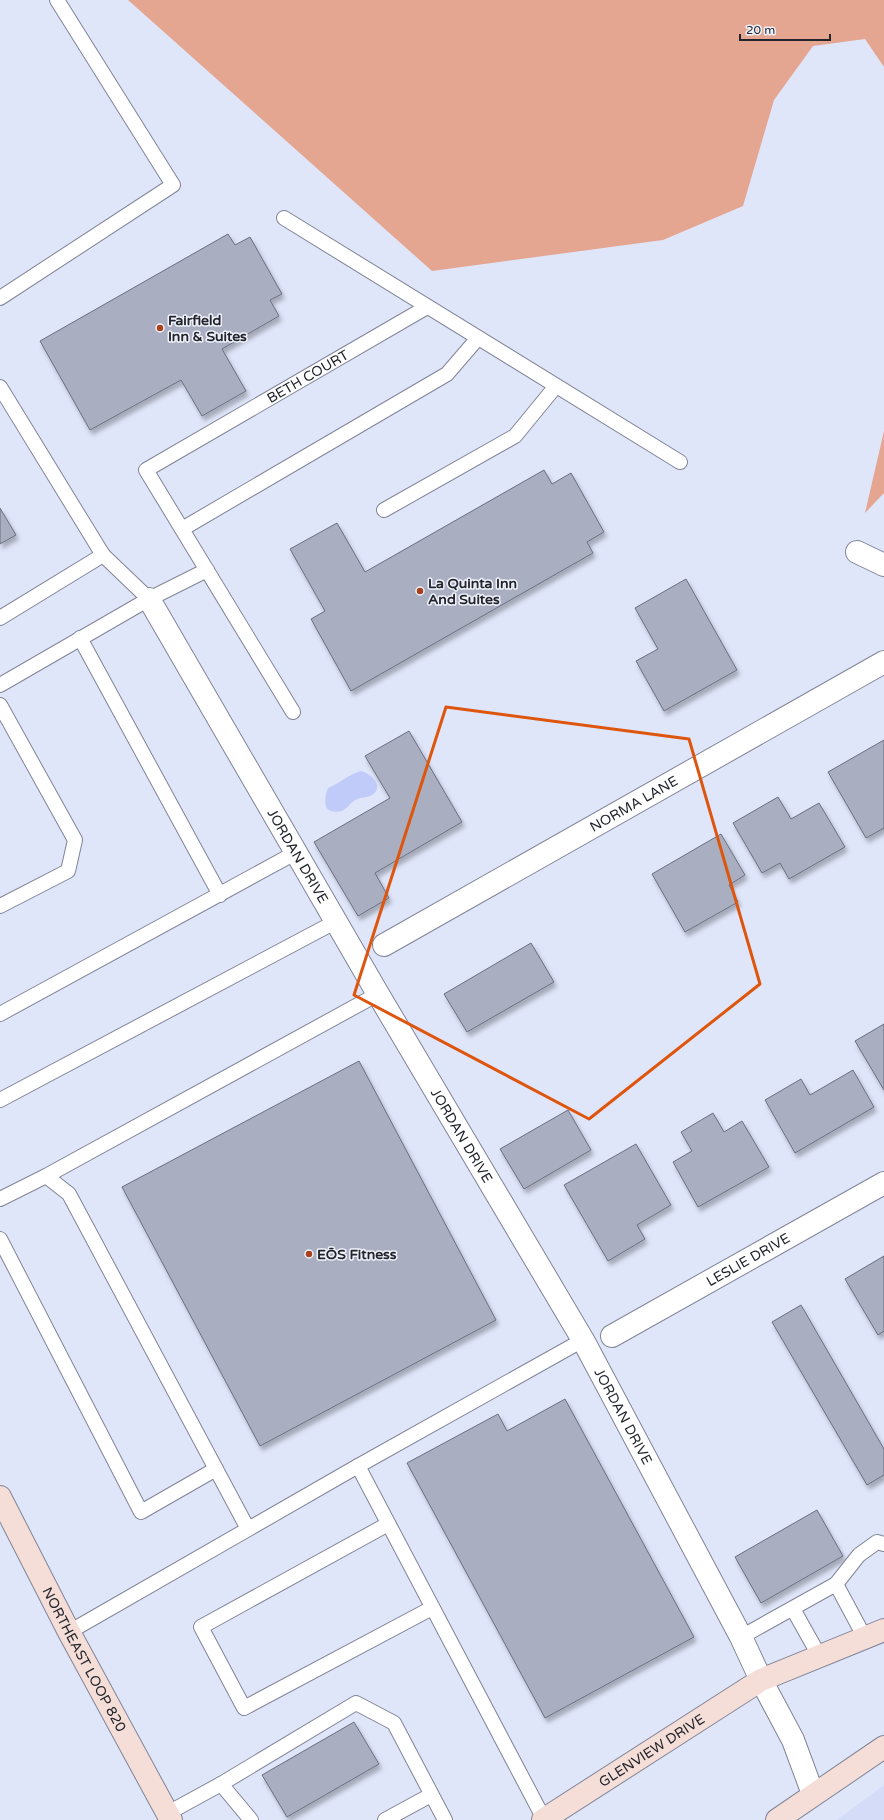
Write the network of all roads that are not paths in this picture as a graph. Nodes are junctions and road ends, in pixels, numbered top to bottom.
1 (57, 0) edge
2 (284, 218) dead end
3 (0, 298) edge
4 (427, 307) junction
5 (478, 338) junction
6 (556, 386) junction
7 (0, 387) edge
8 (680, 462) dead end
9 (384, 510) dead end
10 (182, 530) junction
11 (857, 552) dead end
12 (103, 555) junction
13 (884, 565) edge
14 (207, 570) junction
15 (148, 599) junction
16 (0, 618) edge
17 (80, 638) junction
18 (884, 662) edge
19 (0, 685) edge
20 (0, 705) edge
21 (293, 712) dead end
22 (295, 853) junction
23 (220, 895) junction
24 (0, 906) edge
25 (335, 922) junction
26 (384, 946) dead end
27 (378, 994) junction
28 (0, 1014) edge
29 (0, 1100) edge
30 (46, 1176) junction
31 (884, 1183) edge
32 (0, 1200) edge
33 (0, 1239) edge
34 (612, 1336) dead end
35 (582, 1340) junction
36 (358, 1466) junction
37 (216, 1469) junction
38 (0, 1497) edge
39 (388, 1524) junction
40 (248, 1529) junction
41 (884, 1544) edge
42 (836, 1584) junction
43 (432, 1608) junction
44 (793, 1609) junction
45 (69, 1632) junction
46 (875, 1634) edge
47 (741, 1637) junction
48 (820, 1657) junction
49 (761, 1680) junction
50 (884, 1747) edge
51 (222, 1784) junction
52 (813, 1794) junction
53 (431, 1795) junction
54 (169, 1817) edge
55 (251, 1820) edge
56 (385, 1820) edge
57 (445, 1820) edge
58 (543, 1820) edge
59 (777, 1820) edge

1 - 3 lane
2 - 4 lane
4 - 5 lane
4 - 10 lane, BETH COURT
5 - 6 lane
5 - 10 lane
6 - 8 lane
6 - 9 lane
7 - 12 lane
10 - 14 lane
11 - 13 street
12 - 15 lane
12 - 16 lane
14 - 15 lane
14 - 21 lane
15 - 17 lane
15 - 22 street, JORDAN DRIVE
17 - 19 lane
17 - 23 lane
18 - 26 street, NORMA LANE
20 - 24 lane
22 - 23 lane
22 - 25 street, JORDAN DRIVE
23 - 28 lane
25 - 27 street, JORDAN DRIVE
25 - 29 lane
27 - 30 lane
27 - 35 street, JORDAN DRIVE
30 - 32 lane
30 - 37 lane
31 - 34 street, LESLIE DRIVE
33 - 37 lane
35 - 36 lane
35 - 47 street, JORDAN DRIVE
36 - 39 lane
36 - 40 lane
37 - 40 lane
38 - 45 main road, NORTHEAST LOOP 820
39 - 43 lane
39 - 43 lane
40 - 45 lane
41 - 42 lane
42 - 44 lane
42 - 46 lane
43 - 58 lane
44 - 47 lane
44 - 48 lane
45 - 54 main road, NORTHEAST LOOP 820
46 - 48 main road, GLENVIEW DRIVE
47 - 49 street, JORDAN DRIVE
48 - 49 main road, GLENVIEW DRIVE
49 - 52 street
49 - 58 main road, GLENVIEW DRIVE
50 - 52 main road
51 - 53 lane
51 - 54 lane
51 - 55 lane
52 - 59 main road
53 - 56 lane
53 - 57 lane

